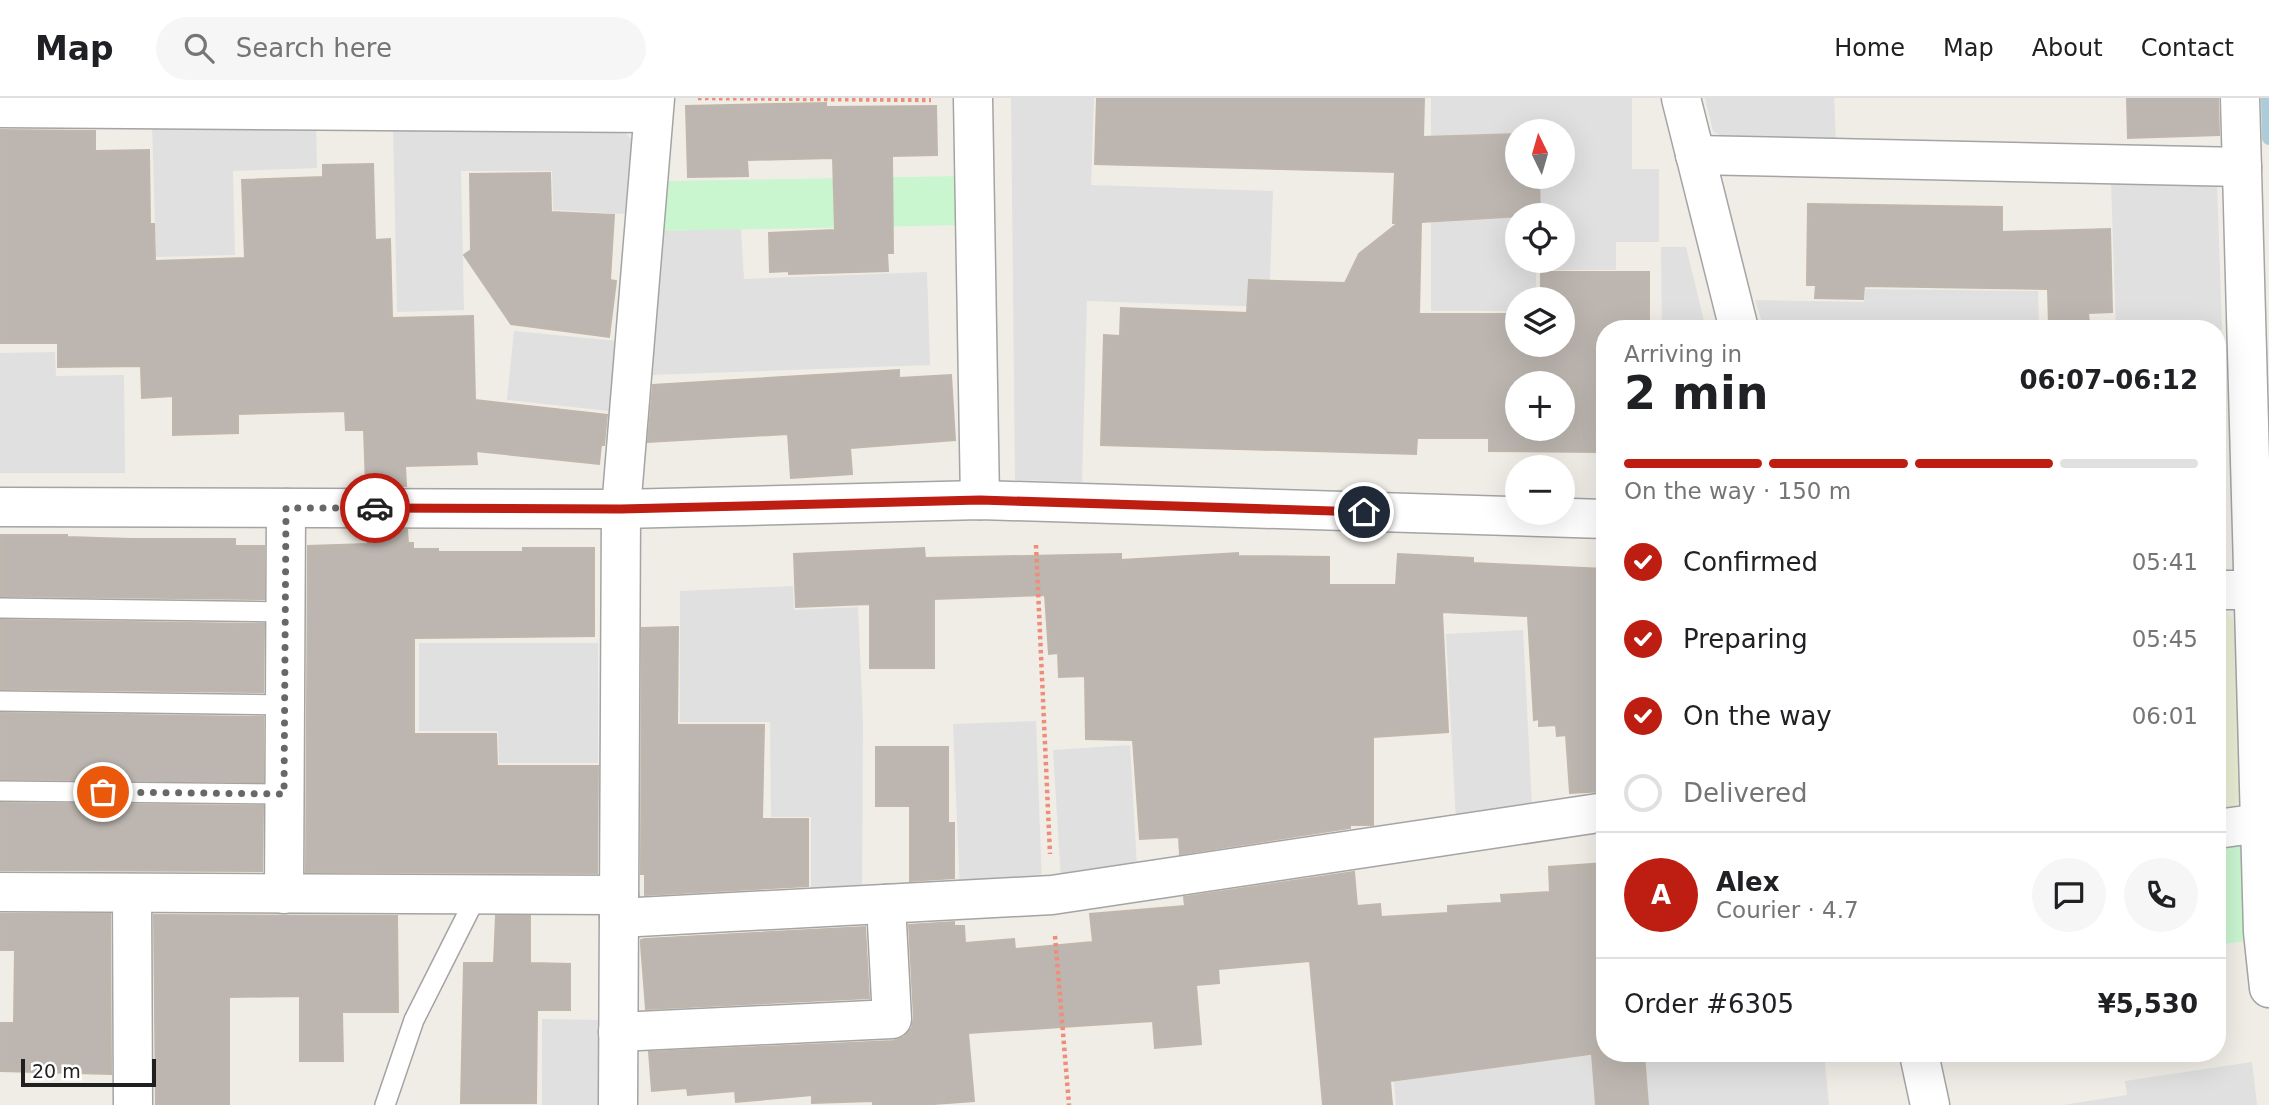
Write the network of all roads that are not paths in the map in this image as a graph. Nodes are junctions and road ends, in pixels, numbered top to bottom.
1 (1681, 98) edge
2 (2240, 98) edge
3 (973, 99) edge
4 (118, 103) edge
5 (653, 106) edge
6 (0, 108) edge
7 (1695, 155) junction
8 (2251, 172) edge
9 (1737, 320) edge
10 (980, 500) junction
11 (0, 507) edge
12 (286, 508) junction
13 (621, 509) junction
14 (1596, 519) edge
15 (2235, 590) edge
16 (0, 608) edge
17 (286, 611) junction
18 (0, 701) edge
19 (285, 705) junction
20 (2264, 761) edge
21 (0, 791) edge
22 (284, 794) junction
23 (1596, 813) edge
24 (2260, 823) junction
25 (2226, 828) edge
26 (0, 892) edge
27 (132, 893) junction
28 (284, 894) junction
29 (477, 895) junction
30 (886, 904) junction
31 (619, 907) junction
32 (2269, 988) edge
33 (618, 1032) junction
34 (1921, 1062) edge
35 (133, 1105) edge
36 (385, 1105) edge
37 (618, 1105) edge
38 (1930, 1105) edge

1 - 7 street
2 - 8 street
3 - 10 street
4 - 5 street
4 - 6 street
5 - 13 street
7 - 8 street
7 - 9 street
8 - 15 street
10 - 13 street
10 - 14 street
11 - 12 street
12 - 13 street
12 - 17 street
13 - 31 street
15 - 20 street
16 - 17 lane
17 - 19 street
18 - 19 lane
19 - 22 street
20 - 24 street
21 - 22 lane
22 - 28 street
23 - 30 street
24 - 25 street
24 - 32 street
26 - 27 street
27 - 28 street
27 - 35 street
28 - 29 street
29 - 31 street
29 - 36 lane
30 - 31 street
30 - 33 street
31 - 33 street
33 - 37 street
34 - 38 street

